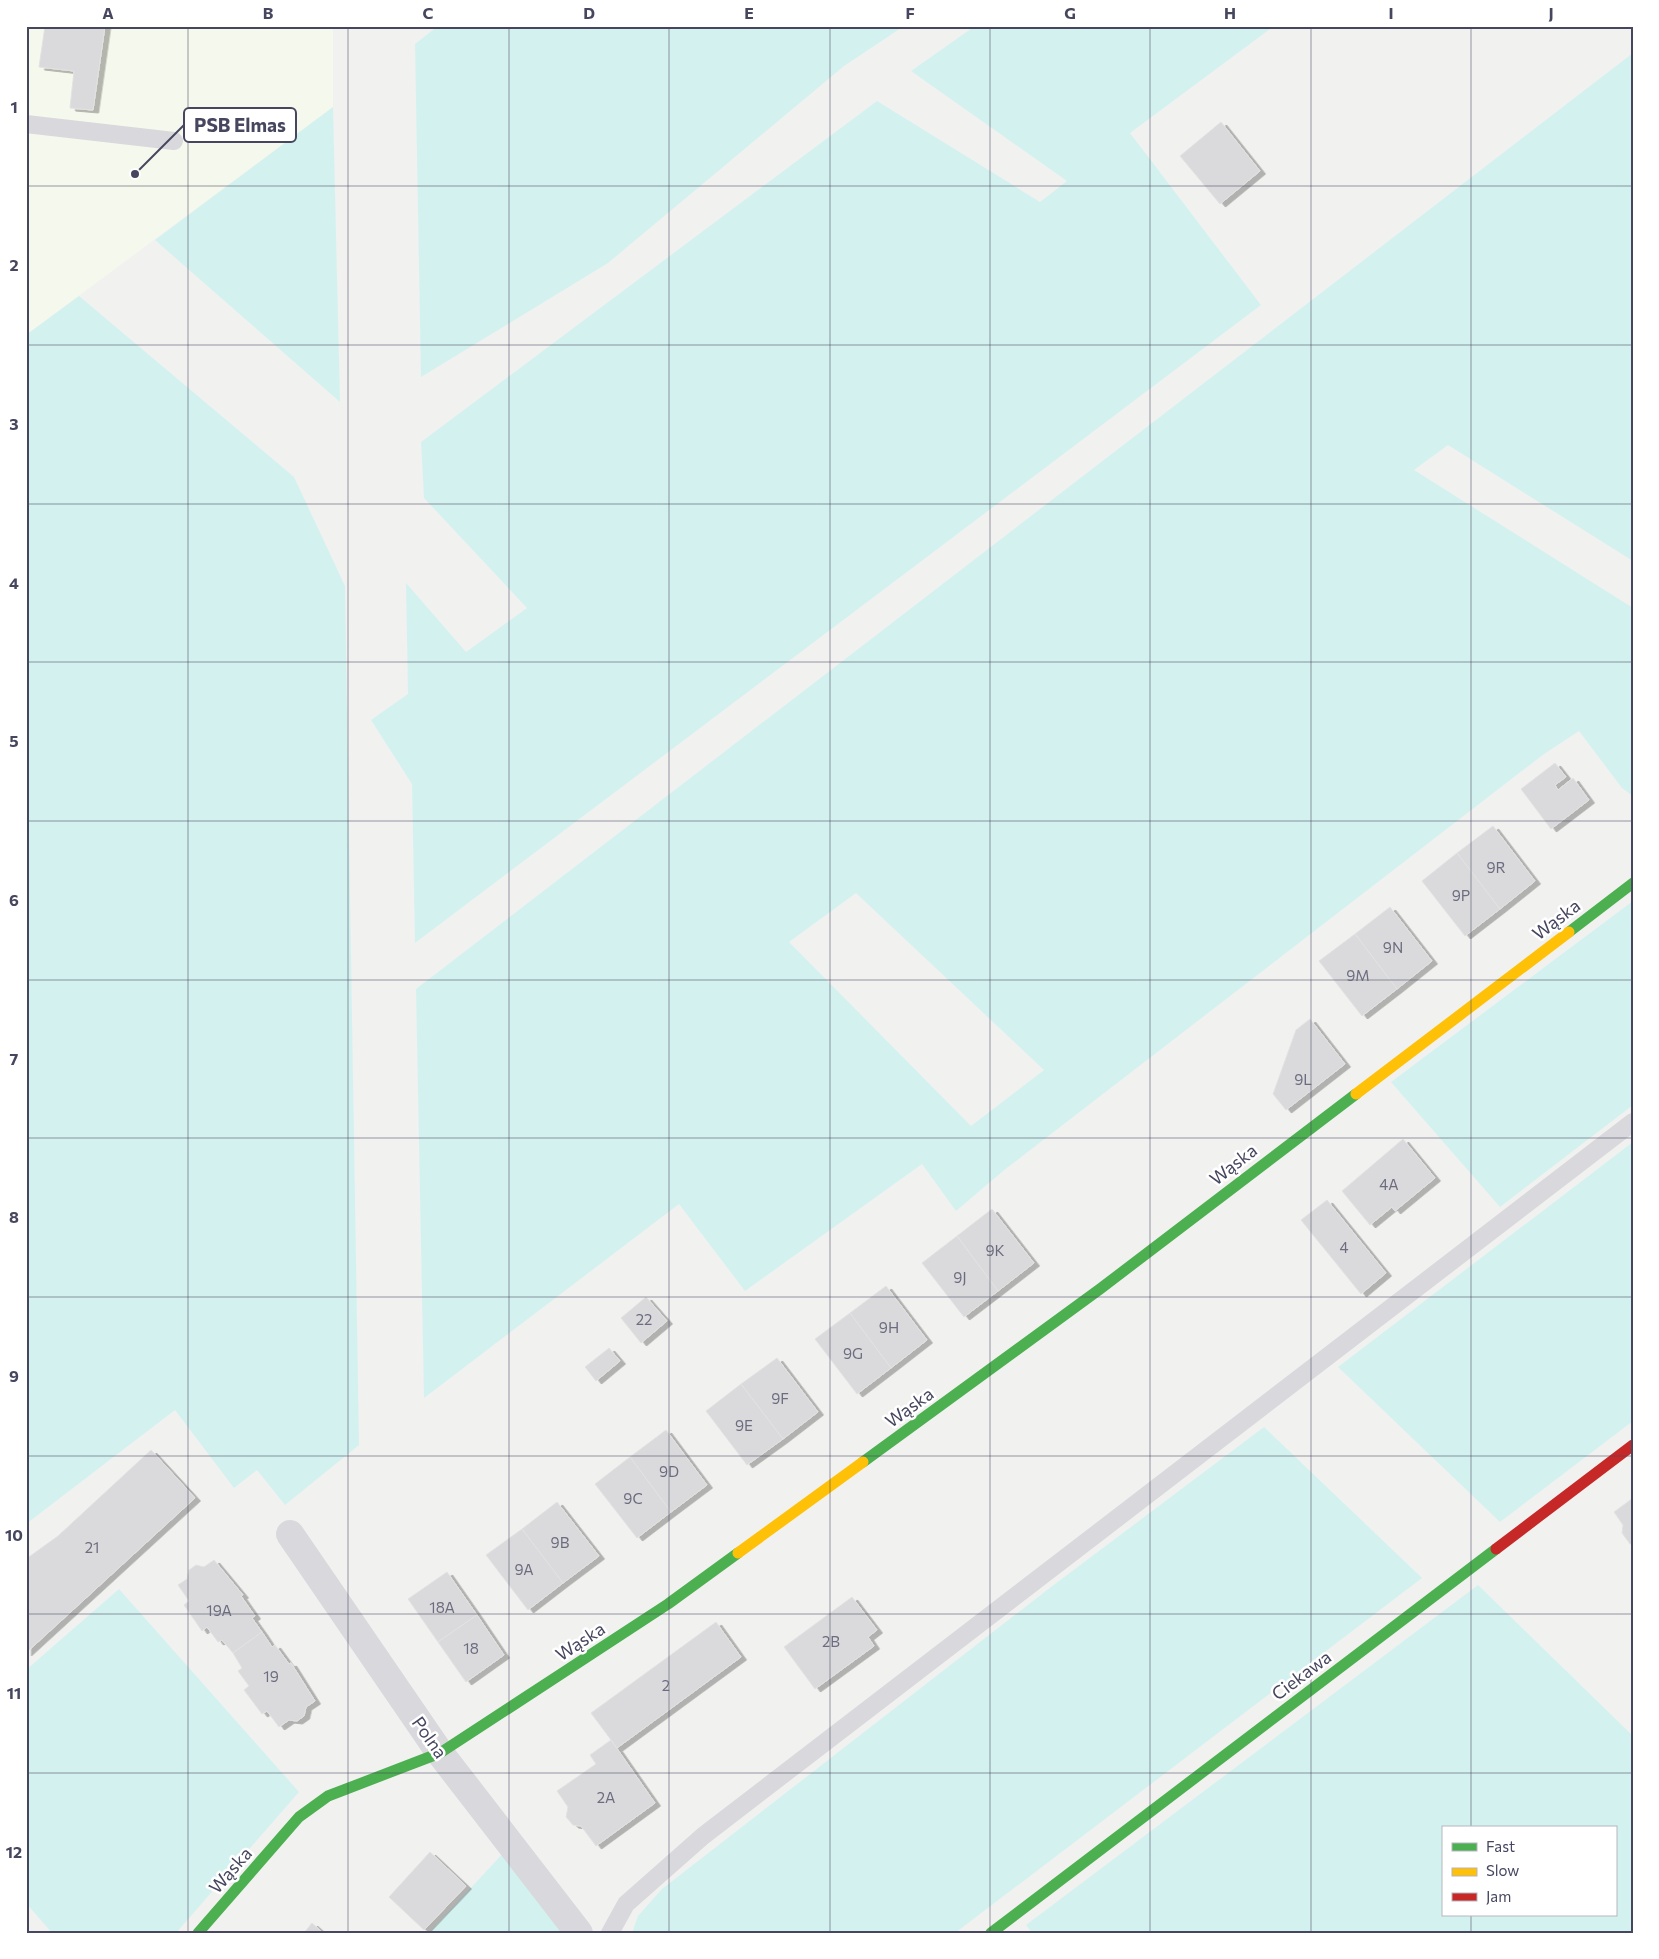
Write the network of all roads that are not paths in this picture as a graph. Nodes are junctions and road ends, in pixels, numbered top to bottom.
1 (26, 124) edge
2 (174, 141) dead end
3 (1633, 883) edge
4 (1633, 1122) edge
5 (1633, 1445) edge
6 (290, 1534) dead end
7 (440, 1753) junction
8 (198, 1933) edge
9 (579, 1933) edge
10 (610, 1933) edge
11 (991, 1933) edge

1 - 2 lane
3 - 7 street, Wąska
4 - 10 lane
5 - 11 street, Ciekawa
6 - 7 street, Polna
7 - 8 street, Wąska
7 - 9 street, Polna

